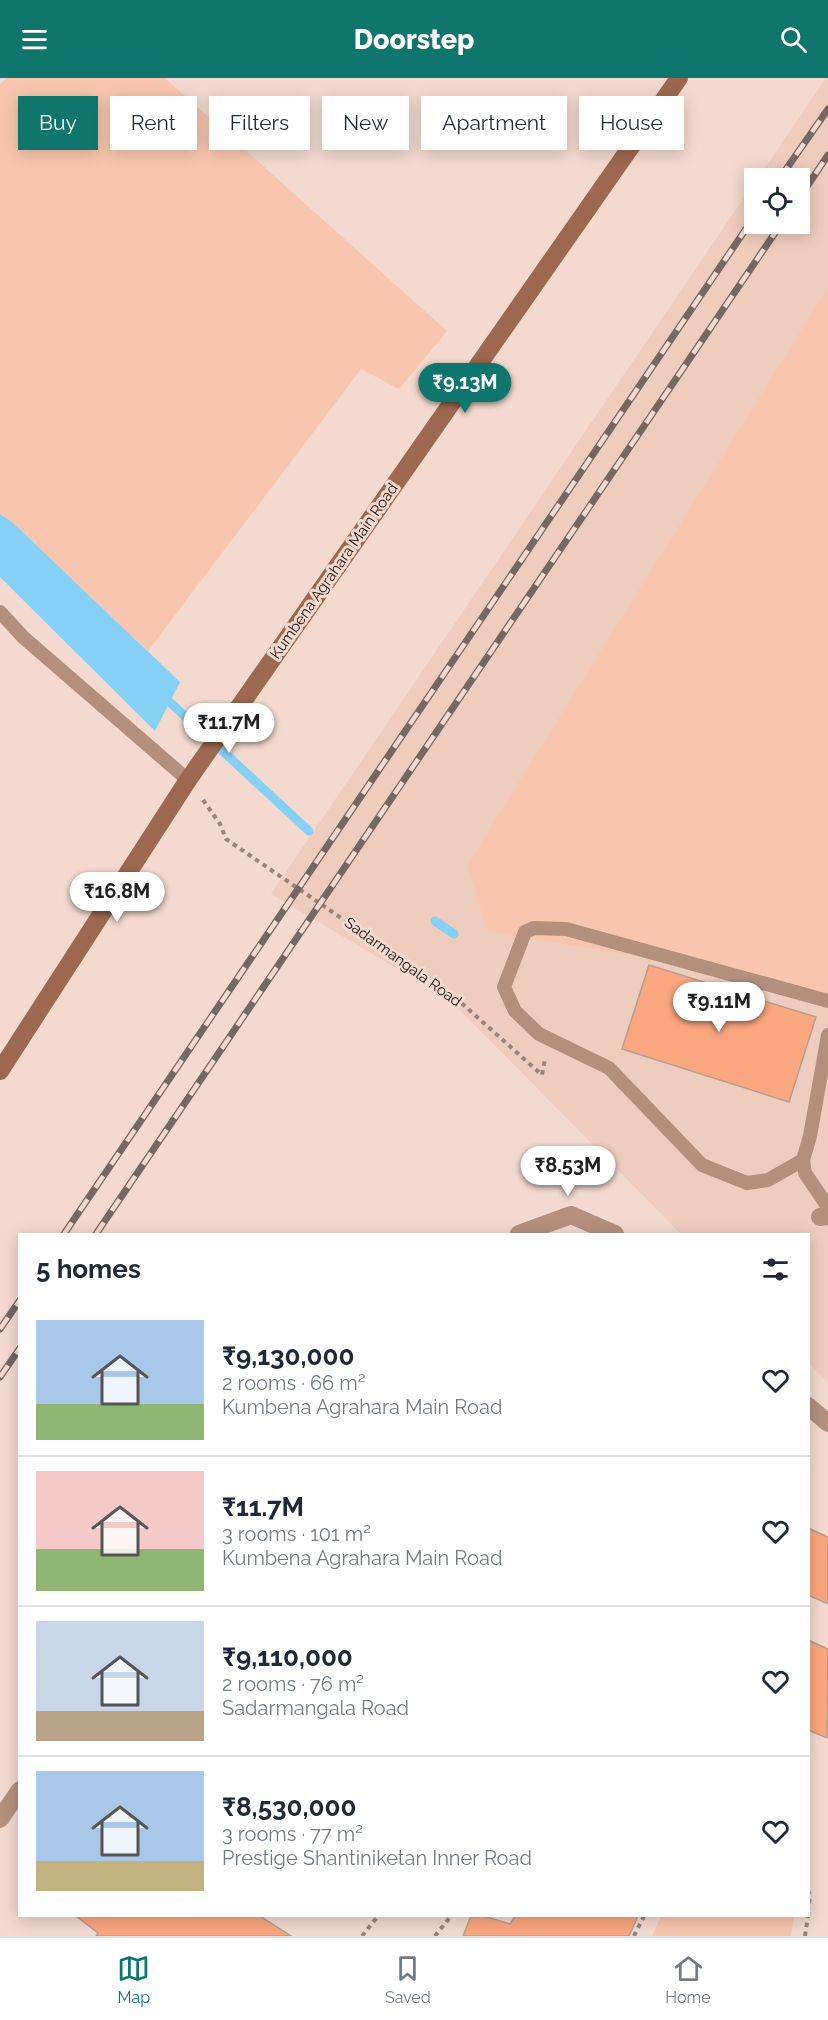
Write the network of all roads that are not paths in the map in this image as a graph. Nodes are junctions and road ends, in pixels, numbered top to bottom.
1 (679, 78) edge
2 (0, 612) edge
3 (188, 780) junction
4 (828, 1001) edge
5 (828, 1035) edge
6 (0, 1071) edge
7 (803, 1160) junction
8 (825, 1213) edge
9 (522, 1233) edge
10 (613, 1233) edge
11 (810, 1408) edge
12 (828, 1423) edge
13 (18, 1793) edge
14 (0, 1819) edge

1 - 3 street, Kumbena Agrahara Main Road
2 - 3 lane
3 - 6 street, Kumbena Agrahara Main Road
4 - 7 lane
5 - 7 lane
7 - 8 lane
9 - 10 street
11 - 12 street
13 - 14 street

